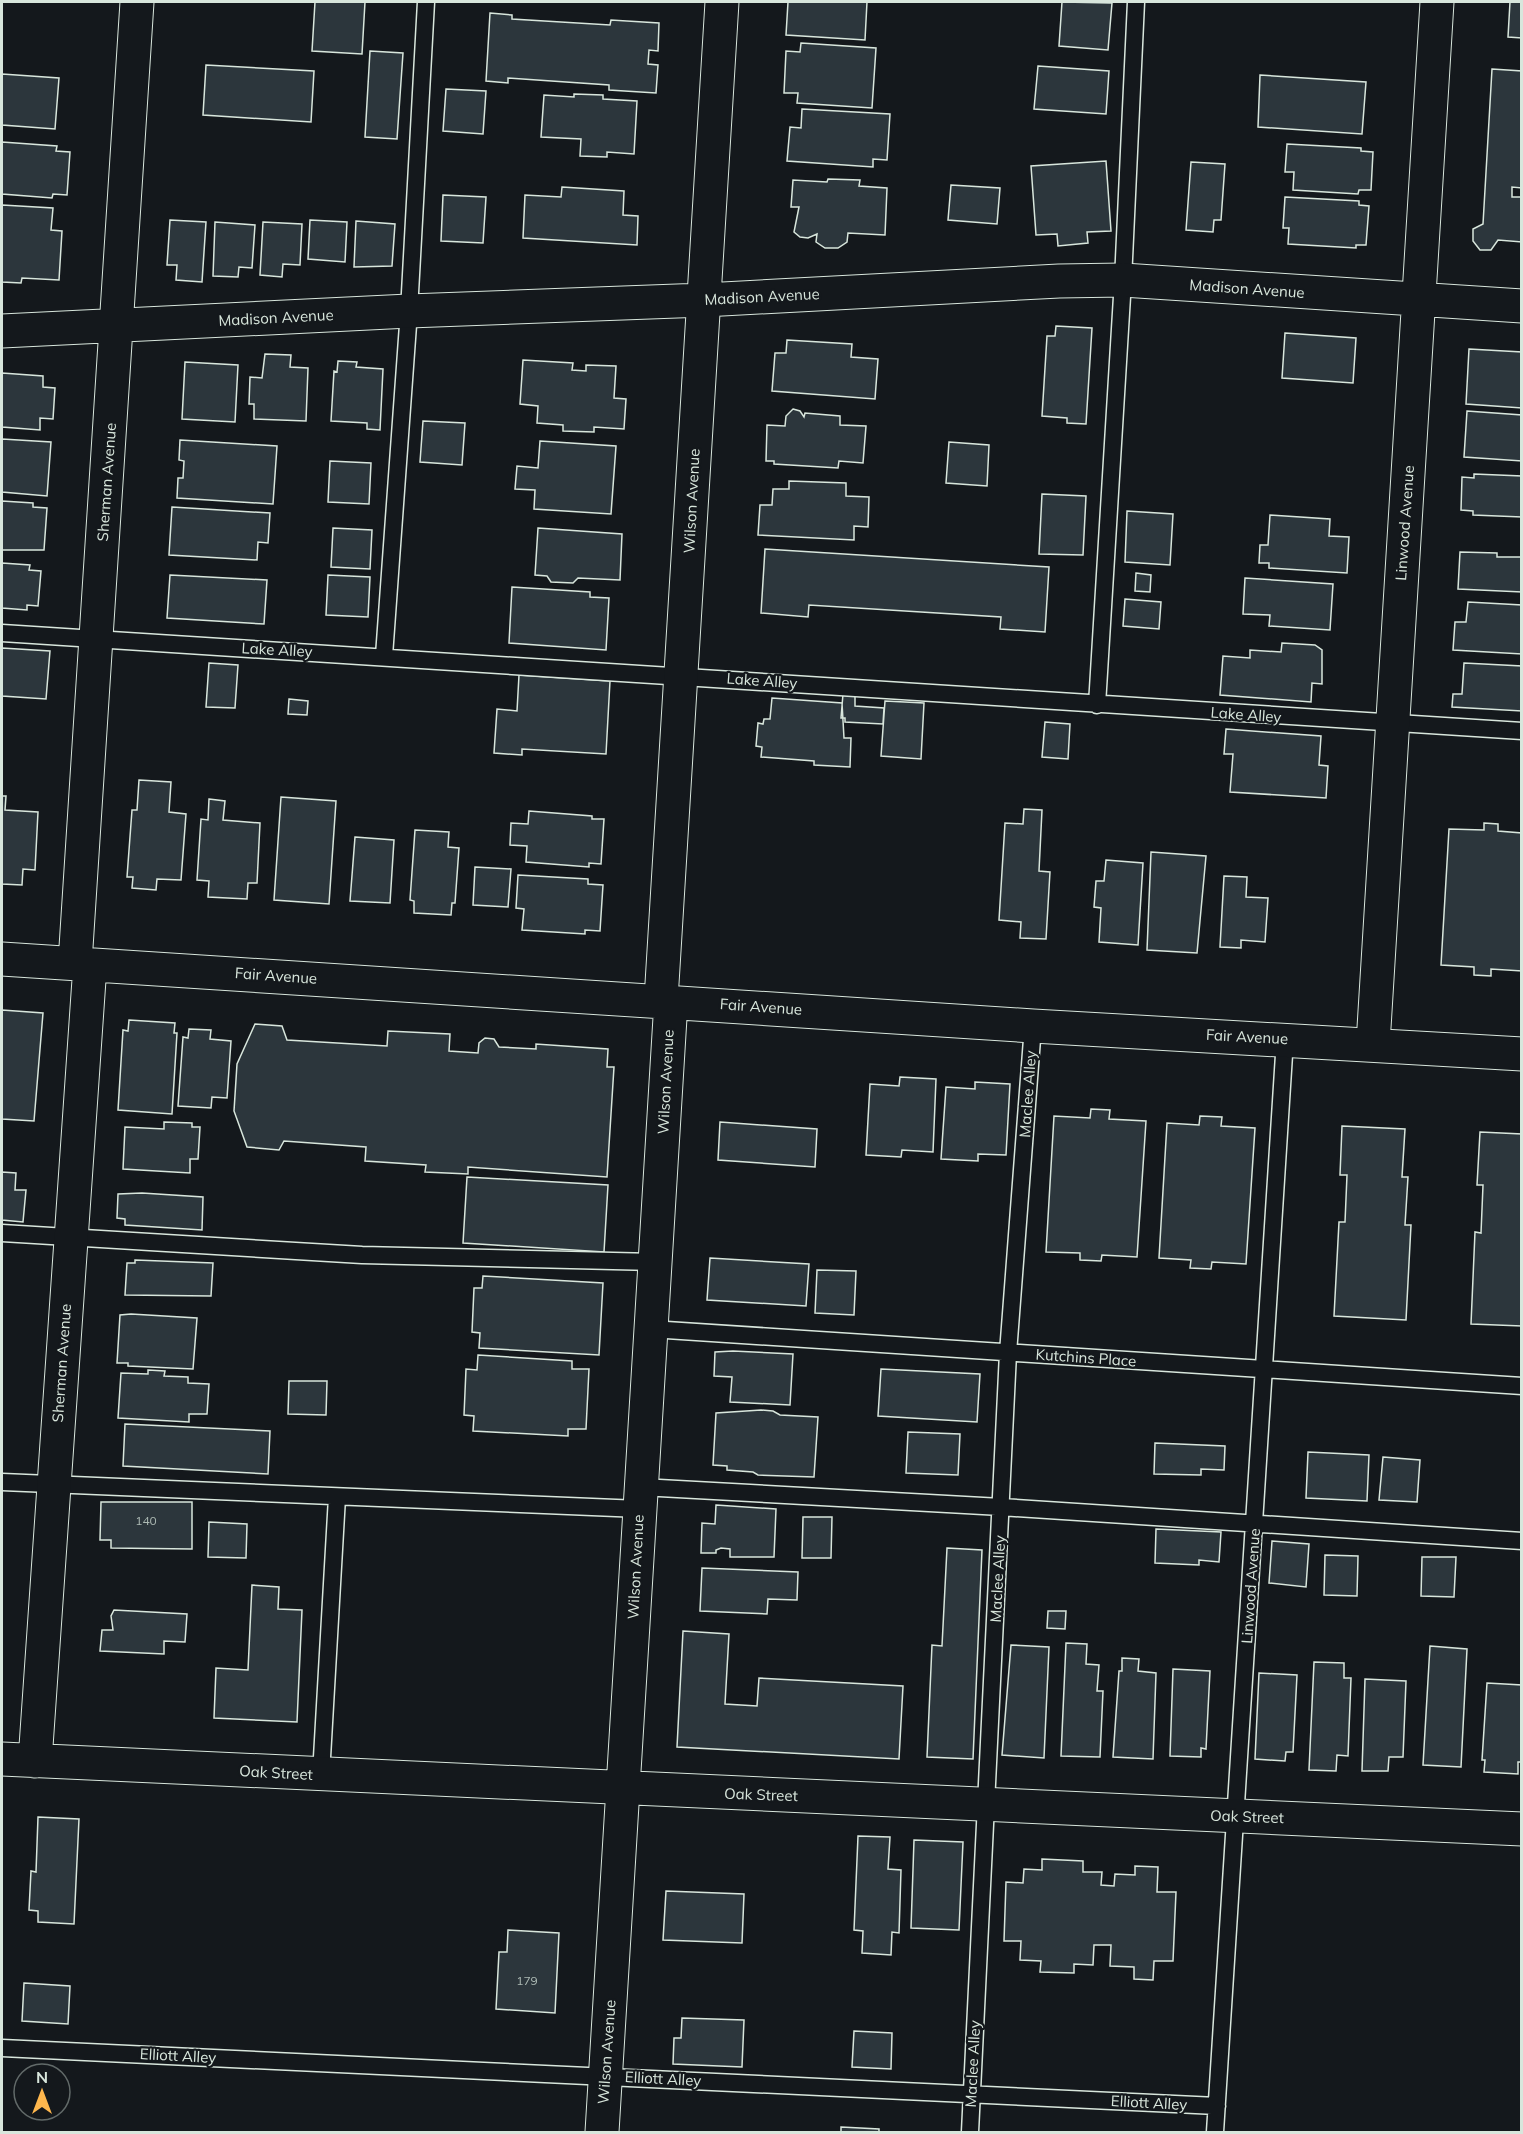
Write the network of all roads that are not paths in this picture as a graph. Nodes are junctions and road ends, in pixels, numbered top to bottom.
1 (137, 2) edge
2 (426, 2) edge
3 (722, 2) edge
4 (1136, 2) edge
5 (1437, 2) edge
6 (1123, 280) junction
7 (704, 300) junction
8 (1419, 300) junction
9 (1521, 306) edge
10 (409, 311) junction
11 (117, 326) junction
12 (2, 332) edge
13 (2, 633) edge
14 (96, 639) junction
15 (384, 656) junction
16 (681, 675) junction
17 (1097, 705) junction
18 (1392, 724) junction
19 (1521, 731) edge
20 (2, 958) edge
21 (82, 964) junction
22 (666, 1000) junction
23 (1033, 1026) junction
24 (1285, 1039) junction
25 (1373, 1044) junction
26 (1521, 1054) edge
27 (2, 1233) edge
28 (71, 1237) junction
29 (655, 1262) junction
30 (651, 1329) junction
31 (1008, 1353) junction
32 (1264, 1369) junction
33 (1521, 1386) edge
34 (2, 1482) edge
35 (54, 1485) junction
36 (337, 1497) junction
37 (640, 1498) junction
38 (1001, 1507) junction
39 (1255, 1524) junction
40 (1521, 1541) edge
41 (2, 1759) edge
42 (35, 1761) junction
43 (321, 1775) junction
44 (623, 1791) junction
45 (988, 1804) junction
46 (1237, 1816) junction
47 (1521, 1829) edge
48 (2, 2048) edge
49 (606, 2076) junction
50 (971, 2094) junction
51 (1217, 2106) junction
52 (602, 2133) edge
53 (970, 2133) edge
54 (1215, 2133) edge

1 - 11 street, Sherman Avenue
2 - 10 lane
3 - 7 street, Wilson Avenue
4 - 6 lane
5 - 8 street, Linwood Avenue
6 - 7 street, Madison Avenue
6 - 8 street, Madison Avenue
6 - 17 lane
7 - 10 street, Madison Avenue
7 - 16 street, Wilson Avenue
8 - 9 street, Madison Avenue
8 - 18 street, Linwood Avenue
10 - 11 street, Madison Avenue
10 - 15 lane
11 - 12 street, Madison Avenue
11 - 14 street, Sherman Avenue
13 - 14 lane, Lake Alley
14 - 15 lane, Lake Alley
14 - 21 street, Sherman Avenue
15 - 16 lane, Lake Alley
16 - 17 lane, Lake Alley
16 - 22 street, Wilson Avenue
17 - 18 lane, Lake Alley
18 - 19 lane, Lake Alley
18 - 25 street, Linwood Avenue
20 - 21 street, Fair Avenue
21 - 22 street, Fair Avenue
21 - 28 street, Sherman Avenue
22 - 23 street, Fair Avenue
22 - 29 street, Wilson Avenue
23 - 24 street, Fair Avenue
23 - 31 lane, Maclee Alley
24 - 25 street, Fair Avenue
24 - 32 lane, Linwood Avenue
25 - 26 street, Fair Avenue
27 - 28 lane
28 - 29 lane
28 - 35 street, Sherman Avenue
29 - 30 street, Wilson Avenue
30 - 31 lane, Kutchins Place
30 - 37 street, Wilson Avenue
31 - 32 lane, Kutchins Place
31 - 38 lane, Maclee Alley
32 - 33 lane, Kutchins Place
32 - 39 lane, Linwood Avenue
34 - 35 lane
35 - 36 lane
35 - 42 street, Sherman Avenue
36 - 37 lane
36 - 43 lane
37 - 38 lane
37 - 44 street, Wilson Avenue
38 - 39 lane
38 - 45 lane, Maclee Alley
39 - 40 lane
39 - 46 lane, Linwood Avenue
41 - 42 street, Oak Street
42 - 43 street, Oak Street
43 - 44 street, Oak Street
44 - 45 street, Oak Street
44 - 49 street, Wilson Avenue
45 - 46 street, Oak Street
45 - 50 lane, Maclee Alley
46 - 47 street, Oak Street
46 - 51 lane, Linwood Avenue
48 - 49 lane, Elliott Alley
49 - 50 lane, Elliott Alley
49 - 52 street, Wilson Avenue
50 - 51 lane, Elliott Alley
50 - 53 lane, Maclee Alley
51 - 54 lane, Linwood Avenue

